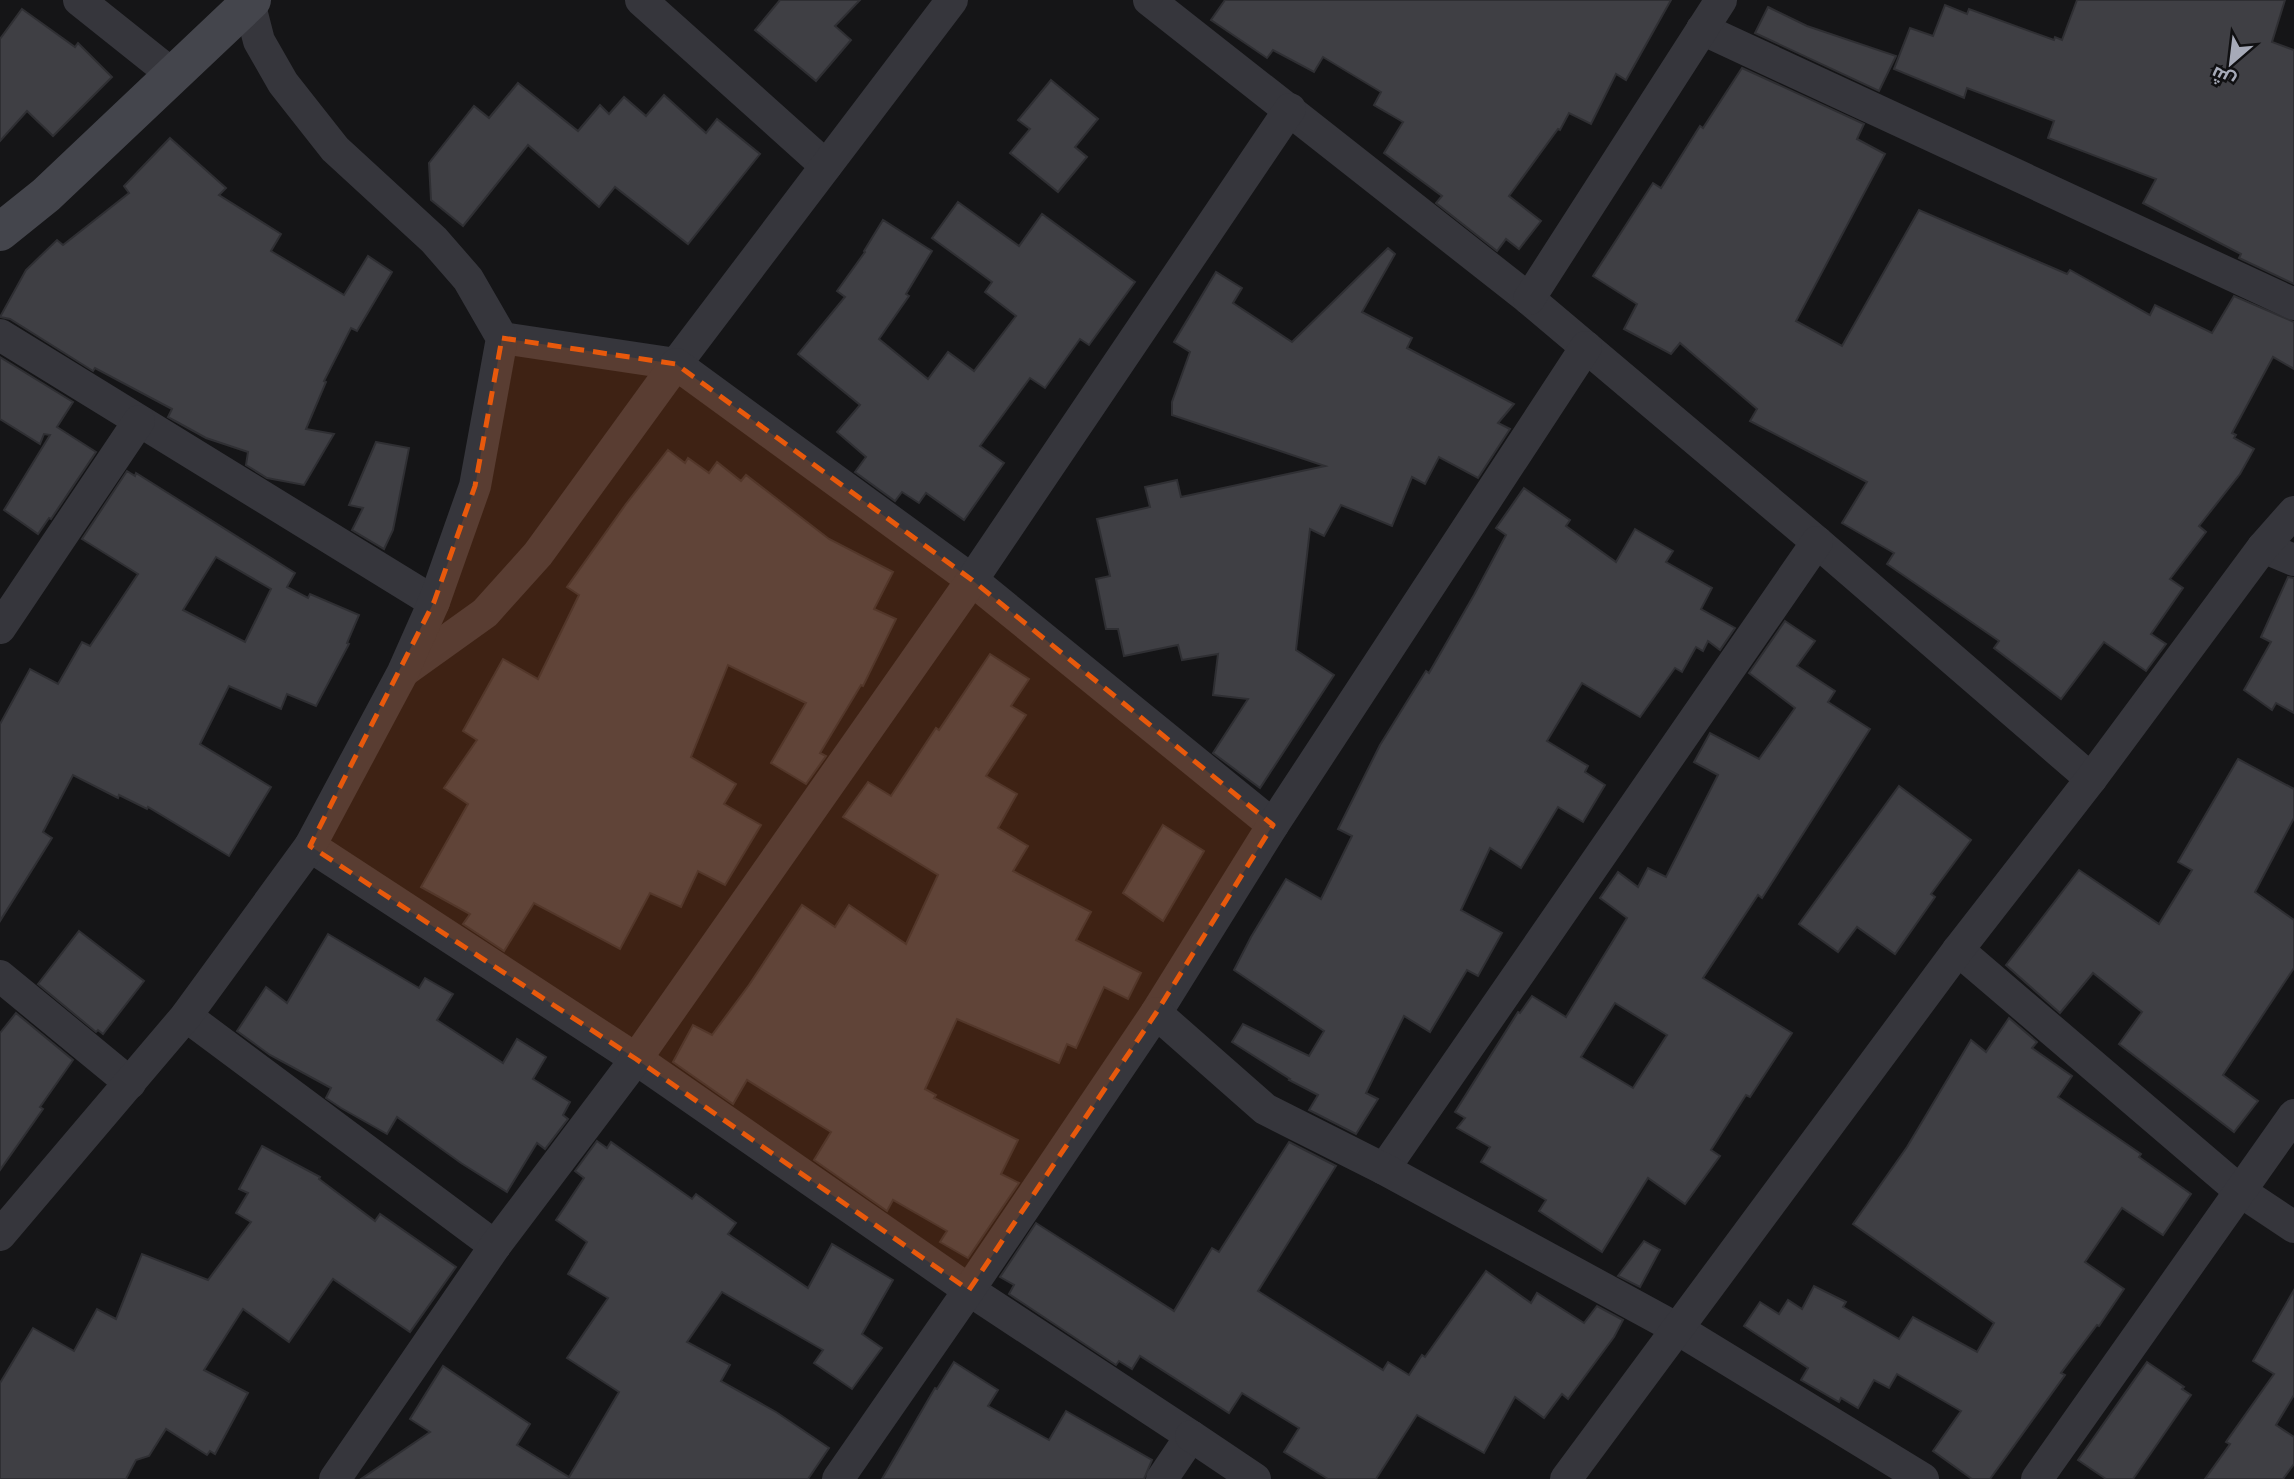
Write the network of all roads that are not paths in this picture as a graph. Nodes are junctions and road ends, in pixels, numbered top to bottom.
1 (79, 0) edge
2 (641, 0) edge
3 (952, 0) edge
4 (1721, 0) edge
5 (250, 1) edge
6 (1169, 6) edge
7 (1702, 29) junction
8 (173, 75) junction
9 (1290, 109) junction
10 (826, 166) junction
11 (0, 232) edge
12 (1529, 299) junction
13 (2294, 304) edge
14 (0, 335) edge
15 (502, 338) junction
16 (1586, 346) junction
17 (676, 364) junction
18 (139, 421) junction
19 (2294, 512) edge
20 (1817, 542) junction
21 (2263, 547) junction
22 (2294, 560) edge
23 (972, 580) junction
24 (434, 602) junction
25 (0, 628) edge
26 (403, 671) junction
27 (2091, 779) junction
28 (1273, 825) junction
29 (310, 846) junction
30 (1958, 950) junction
31 (0, 976) edge
32 (1156, 1013) junction
33 (186, 1016) junction
34 (636, 1059) junction
35 (131, 1083) junction
36 (2294, 1115) edge
37 (1384, 1169) junction
38 (2240, 1191) junction
39 (2294, 1227) edge
40 (0, 1235) edge
41 (495, 1246) junction
42 (969, 1290) junction
43 (1676, 1328) junction
44 (1191, 1436) junction
45 (335, 1479) edge
46 (838, 1479) edge
47 (1162, 1479) edge
48 (1255, 1479) edge
49 (1566, 1479) edge
50 (1923, 1479) edge
51 (2037, 1479) edge

1 - 8 street
2 - 10 street
3 - 10 street
4 - 7 street
5 - 8 street
5 - 15 street
6 - 9 street
7 - 12 street
7 - 13 street
8 - 11 street
9 - 12 street
9 - 23 street
10 - 17 street
12 - 16 street
14 - 18 street
15 - 17 street
15 - 24 street
16 - 20 street
16 - 28 street
17 - 23 street
17 - 26 street
18 - 24 street
18 - 25 street
19 - 21 street
20 - 27 street
20 - 37 street
21 - 22 street
21 - 27 street
23 - 28 street
23 - 34 street
24 - 26 street
26 - 29 street
27 - 30 street
28 - 32 street
29 - 33 street
29 - 34 street
30 - 38 street
30 - 43 street
31 - 35 street
32 - 37 street
32 - 42 street
33 - 35 street
33 - 41 street
34 - 41 street
34 - 42 street
35 - 40 street
36 - 38 street
37 - 43 street
38 - 39 street
38 - 51 street
41 - 45 street
42 - 44 street
42 - 46 street
43 - 49 street
43 - 50 street
44 - 47 street
44 - 48 street

